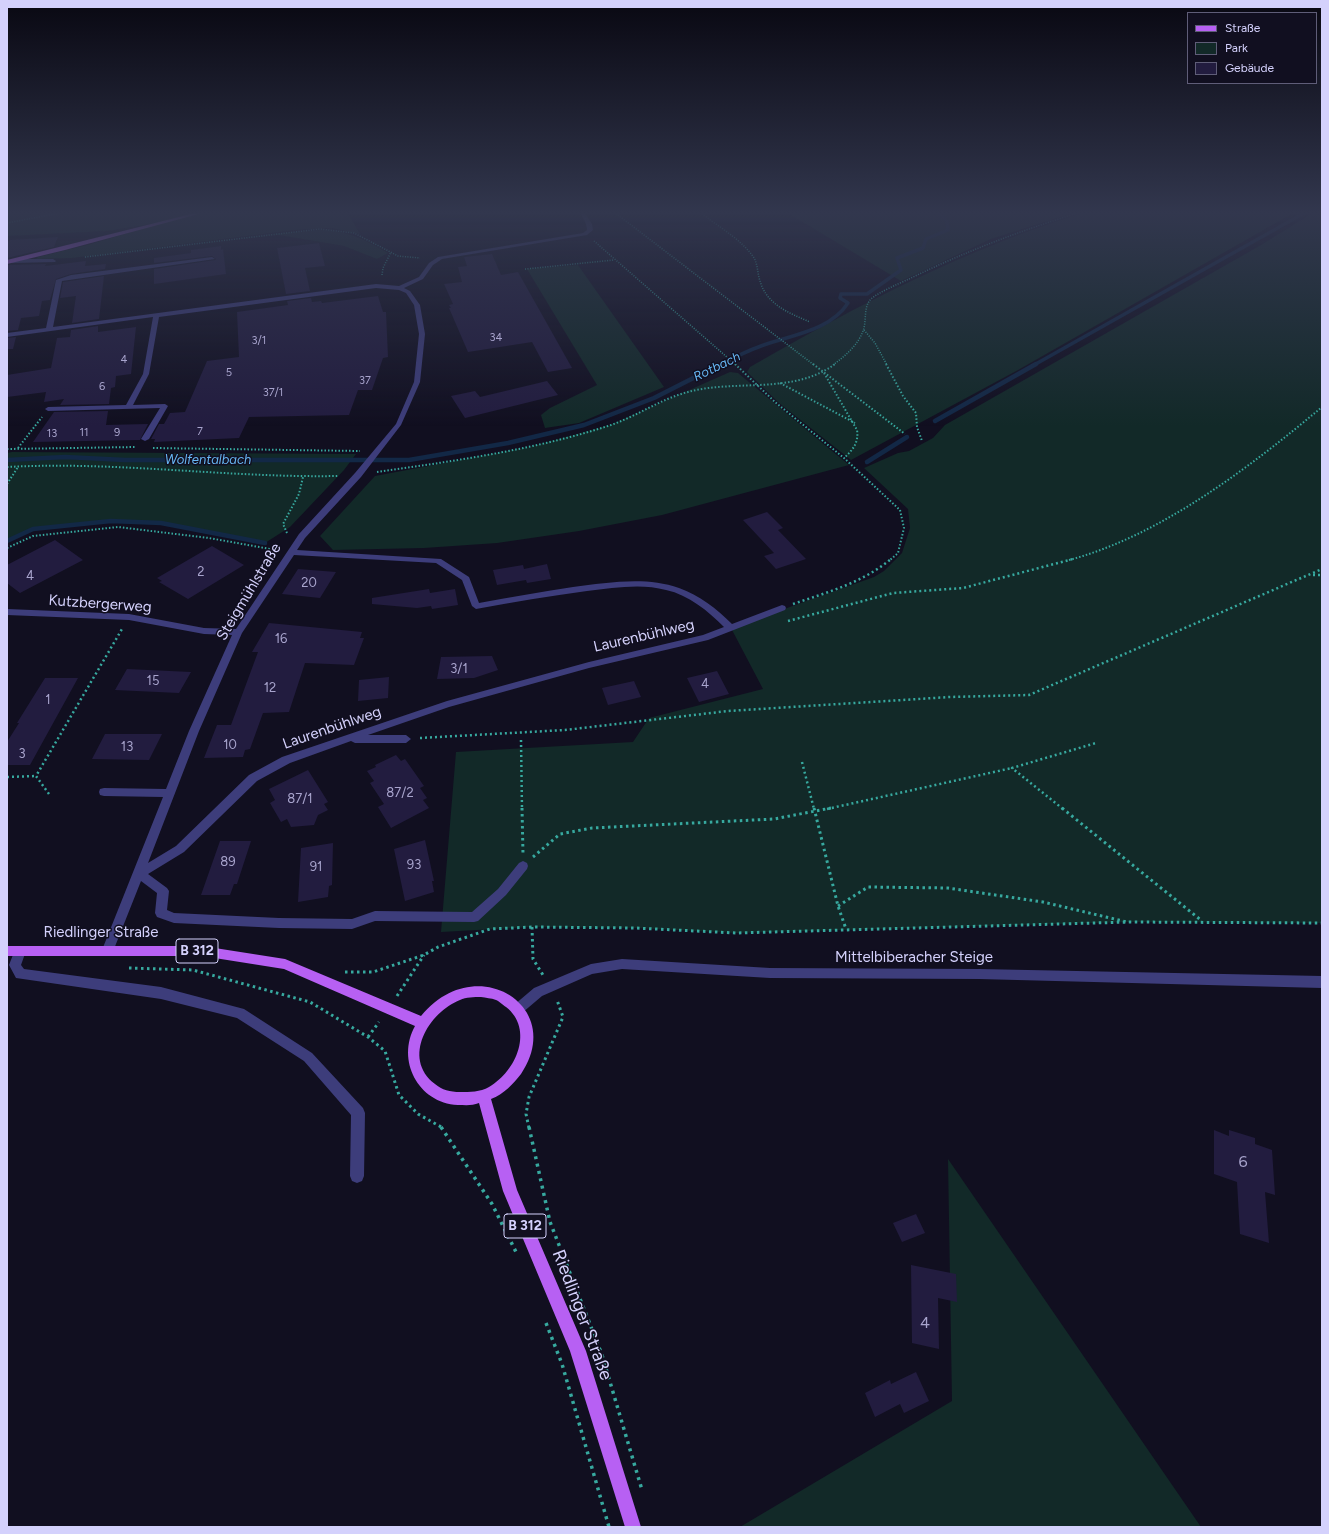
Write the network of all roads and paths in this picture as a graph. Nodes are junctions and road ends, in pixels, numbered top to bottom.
1 (58, 284) edge
2 (409, 284) edge
3 (642, 284) edge
4 (710, 284) edge
5 (761, 284) edge
6 (900, 284) edge
7 (400, 288) junction
8 (156, 315) junction
9 (810, 322) dead end
10 (49, 330) junction
11 (864, 330) junction
12 (7, 335) edge
13 (822, 371) junction
14 (754, 383) junction
15 (780, 383) junction
16 (128, 407) junction
17 (1322, 407) edge
18 (48, 409) joint
19 (855, 424) junction
20 (905, 434) dead end
21 (145, 439) dead end
22 (922, 441) dead end
23 (129, 443) dead end
24 (17, 448) junction
25 (126, 448) junction
26 (140, 448) dead end
27 (147, 448) dead end
28 (7, 449) edge
29 (375, 453) junction
30 (844, 458) junction
31 (7, 467) edge
32 (18, 467) junction
33 (358, 475) junction
34 (304, 477) junction
35 (7, 484) edge
36 (302, 536) junction
37 (7, 548) edge
38 (290, 552) junction
39 (1322, 569) edge
40 (1312, 575) junction
41 (1322, 575) edge
42 (782, 608) joint
43 (7, 612) edge
44 (130, 617) junction
45 (785, 622) dead end
46 (730, 628) junction
47 (238, 632) junction
48 (345, 739) junction
49 (406, 739) joint
50 (521, 740) dead end
51 (1096, 743) dead end
52 (802, 762) dead end
53 (1012, 768) junction
54 (7, 776) edge
55 (36, 776) junction
56 (104, 792) dead end
57 (170, 793) junction
58 (49, 794) dead end
59 (815, 812) junction
60 (523, 866) junction
61 (139, 874) junction
62 (838, 906) junction
63 (1130, 922) junction
64 (1202, 922) junction
65 (1322, 923) edge
66 (846, 929) junction
67 (108, 950) junction
68 (20, 951) junction
69 (7, 952) edge
70 (122, 968) dead end
71 (342, 972) dead end
72 (1322, 982) edge
73 (518, 1009) junction
74 (422, 1023) junction
75 (546, 1058) dead end
76 (484, 1097) junction
77 (357, 1176) dead end
78 (519, 1259) dead end
79 (545, 1322) dead end
80 (644, 1497) dead end
81 (609, 1527) edge
82 (633, 1527) edge

1 - 10 street
2 - 7 street
3 - 14 path
4 - 13 path
5 - 9 path
6 - 11 path
7 - 8 street
7 - 29 street, Steigmühlstraße
8 - 10 street
8 - 16 street
10 - 12 street
11 - 13 path
11 - 22 path
13 - 15 path
13 - 19 path
13 - 20 path
14 - 15 path
14 - 30 path
14 - 33 path
15 - 19 path
16 - 18 street
16 - 21 street
17 - 45 path
18 - 24 path
19 - 30 path
23 - 25 path
24 - 25 path
24 - 28 path
25 - 26 path
27 - 29 path
29 - 33 street, Steigmühlstraße
30 - 42 path
31 - 32 path
32 - 34 path
32 - 35 path
33 - 34 path
33 - 36 street, Steigmühlstraße
34 - 36 path
36 - 38 street, Steigmühlstraße
37 - 38 path
38 - 46 street, Laurenbühlweg
38 - 47 street, Steigmühlstraße
39 - 40 path
40 - 41 path
40 - 49 path
42 - 46 street
43 - 44 street, Kutzbergerweg
44 - 47 street, Kutzbergerweg
44 - 55 path
46 - 48 street, Laurenbühlweg
47 - 57 street, Steigmühlstraße
48 - 49 street
48 - 61 street, Laurenbühlweg
50 - 60 path
51 - 53 path
52 - 59 path
53 - 59 path
53 - 64 path
54 - 55 path
55 - 58 path
56 - 57 street
57 - 61 street, Steigmühlstraße
59 - 60 path
59 - 62 path
60 - 61 street
61 - 67 street, Steigmühlstraße
62 - 63 path
62 - 66 path
63 - 64 path
63 - 66 path
64 - 65 path
66 - 71 path
67 - 68 main road, Riedlinger Straße / B 312
67 - 74 main road, Riedlinger Straße / B 312
68 - 69 main road, Riedlinger Straße / B 312
68 - 77 street
70 - 78 path
72 - 73 street, Mittelbiberacher Steige
73 - 74 main road
73 - 76 main road
74 - 76 main road
75 - 80 path
76 - 82 main road, Riedlinger Straße / B 312
79 - 81 path

